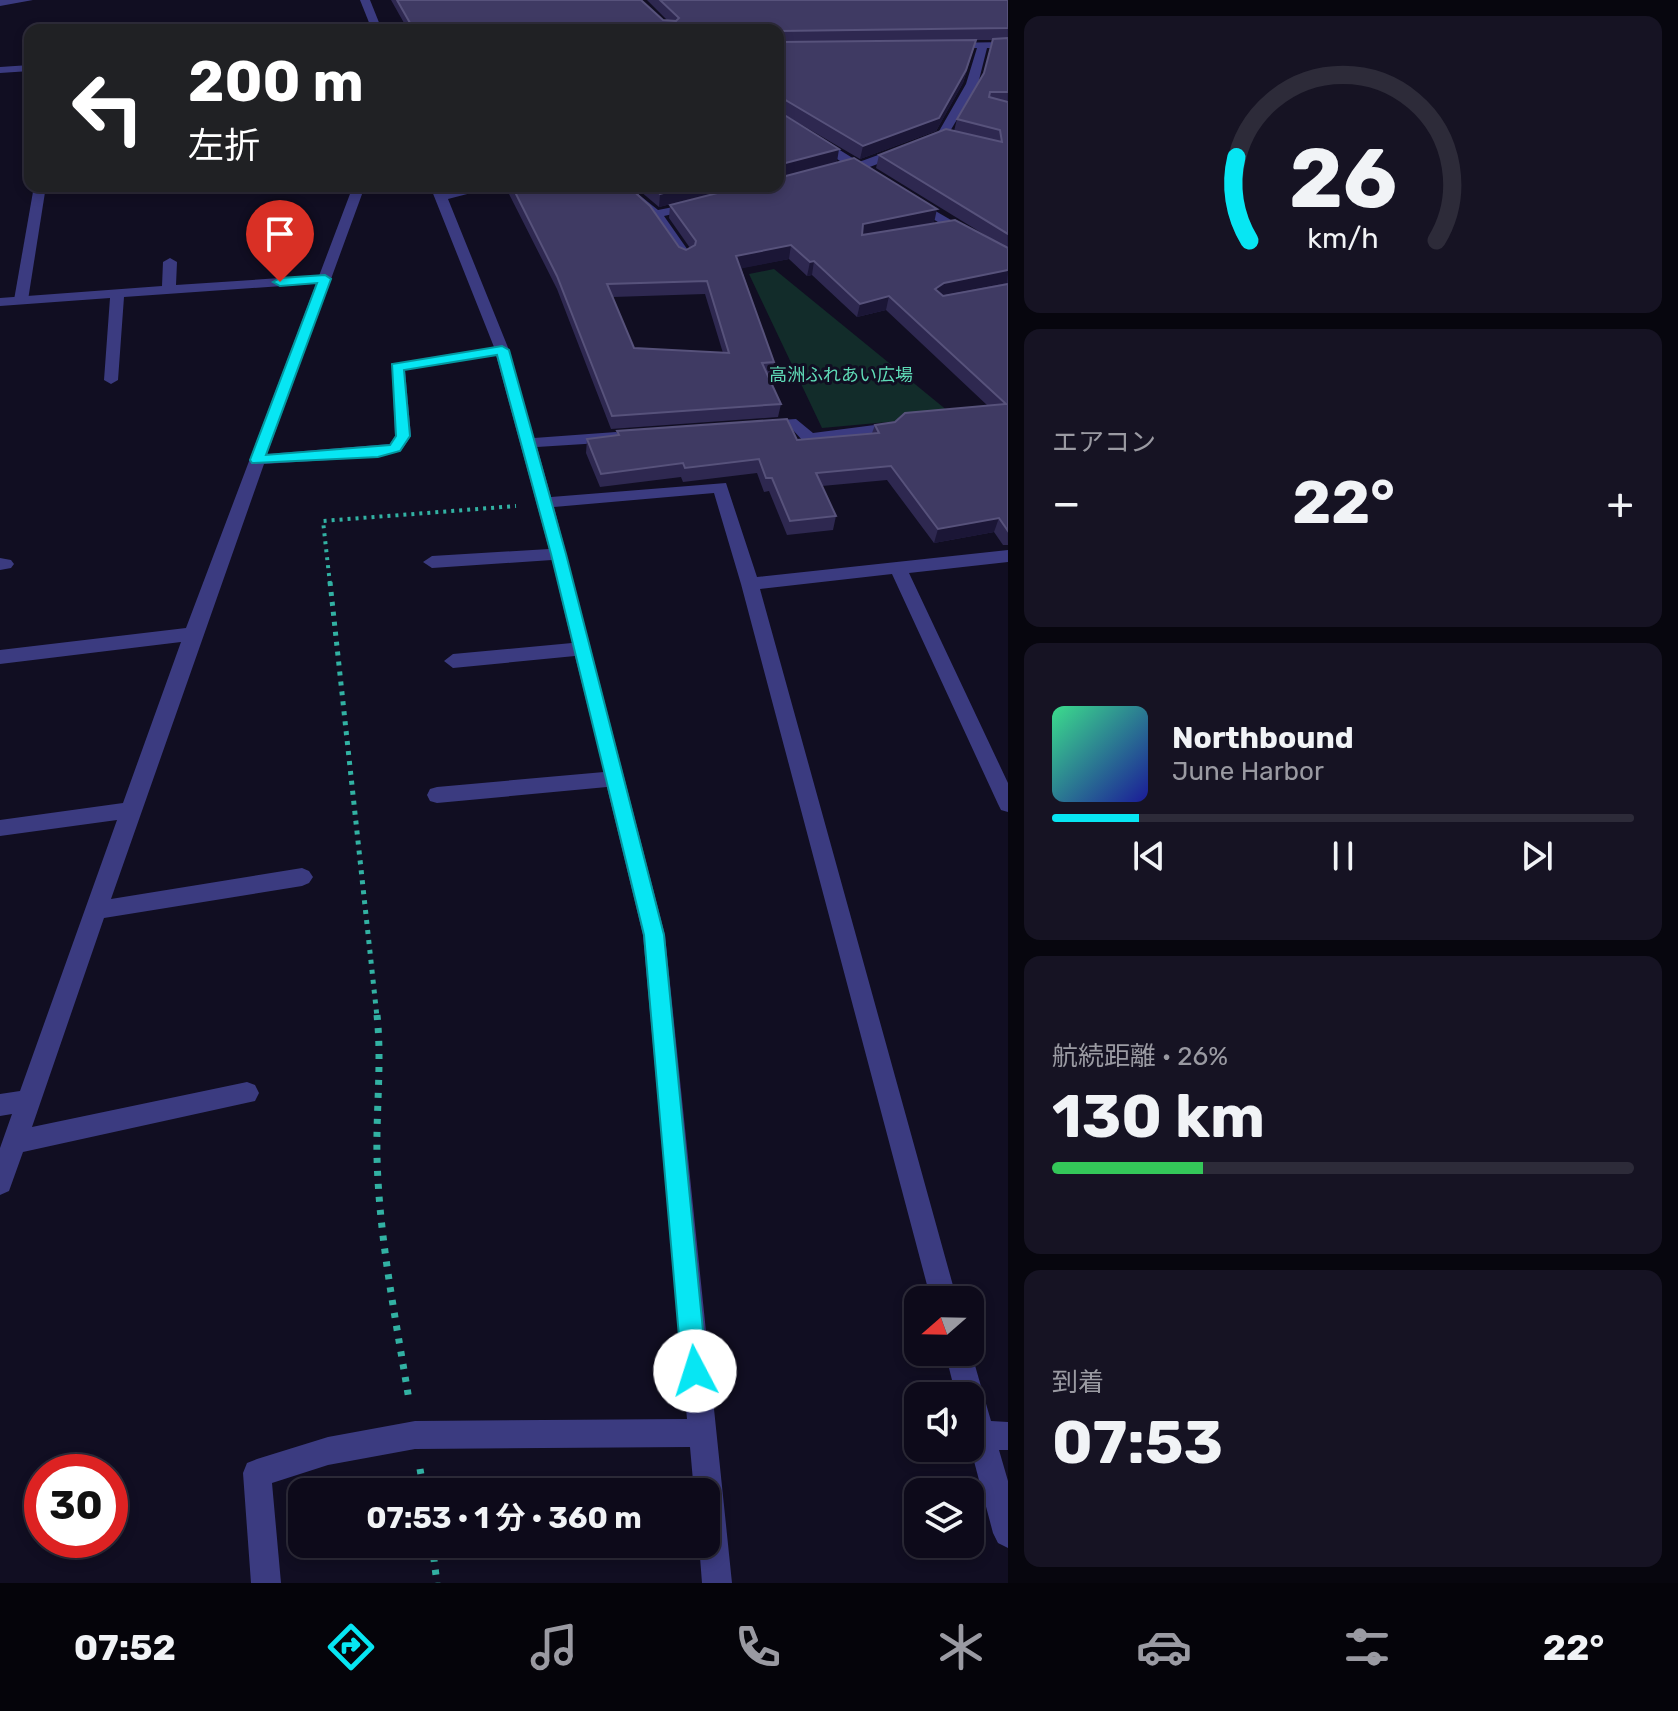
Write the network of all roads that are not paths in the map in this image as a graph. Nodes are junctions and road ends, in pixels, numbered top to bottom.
1 (28, 0) edge
2 (365, 0) edge
3 (0, 3) edge
4 (375, 24) edge
5 (983, 45) junction
6 (1008, 45) edge
7 (939, 46) edge
8 (24, 68) edge
9 (0, 70) edge
10 (784, 120) edge
11 (856, 165) junction
12 (837, 169) edge
13 (884, 184) edge
14 (39, 192) edge
15 (357, 192) edge
16 (438, 192) edge
17 (629, 192) edge
18 (897, 192) edge
19 (702, 203) edge
20 (656, 214) junction
21 (685, 256) edge
22 (1006, 257) edge
23 (170, 262) dead end
24 (325, 279) junction
25 (169, 290) junction
26 (117, 293) junction
27 (21, 300) junction
28 (0, 302) edge
29 (502, 350) junction
30 (111, 380) dead end
31 (751, 427) edge
32 (890, 428) edge
33 (630, 436) edge
34 (528, 443) junction
35 (257, 460) junction
36 (545, 503) junction
37 (559, 554) junction
38 (1008, 556) edge
39 (432, 562) dead end
40 (898, 568) junction
41 (750, 584) junction
42 (193, 634) junction
43 (581, 649) junction
44 (0, 657) edge
45 (453, 661) dead end
46 (616, 779) junction
47 (437, 795) dead end
48 (1008, 804) edge
49 (131, 810) junction
50 (0, 828) edge
51 (302, 877) dead end
52 (96, 910) junction
53 (247, 1093) dead end
54 (29, 1101) junction
55 (0, 1105) edge
56 (14, 1142) junction
57 (0, 1183) edge
58 (940, 1286) edge
59 (964, 1366) edge
60 (701, 1433) junction
61 (994, 1435) edge
62 (1008, 1533) edge
63 (266, 1583) edge
64 (717, 1583) edge

1 - 3 street
2 - 4 street
5 - 6 street
5 - 7 street
5 - 11 street
8 - 9 street
10 - 11 street
11 - 12 street
11 - 13 street
14 - 27 street
15 - 24 street
16 - 29 street
17 - 20 street
18 - 22 street
19 - 20 street
20 - 21 street
23 - 25 street
24 - 25 street
24 - 35 street
25 - 26 street
26 - 27 street
26 - 30 street
27 - 28 street
29 - 34 street
29 - 35 street
31 - 32 street
33 - 34 street
34 - 36 street
35 - 42 street
36 - 37 street
36 - 41 street
37 - 39 street
37 - 43 street
38 - 40 street
40 - 41 street
40 - 48 street
41 - 58 street
42 - 44 street
42 - 49 street
43 - 45 street
43 - 46 street
46 - 47 street
46 - 60 street
49 - 50 street
49 - 52 street
51 - 52 street
52 - 54 street
53 - 56 street
54 - 55 street
54 - 56 street
56 - 57 street
59 - 61 street
60 - 63 street
60 - 64 street
61 - 62 street

